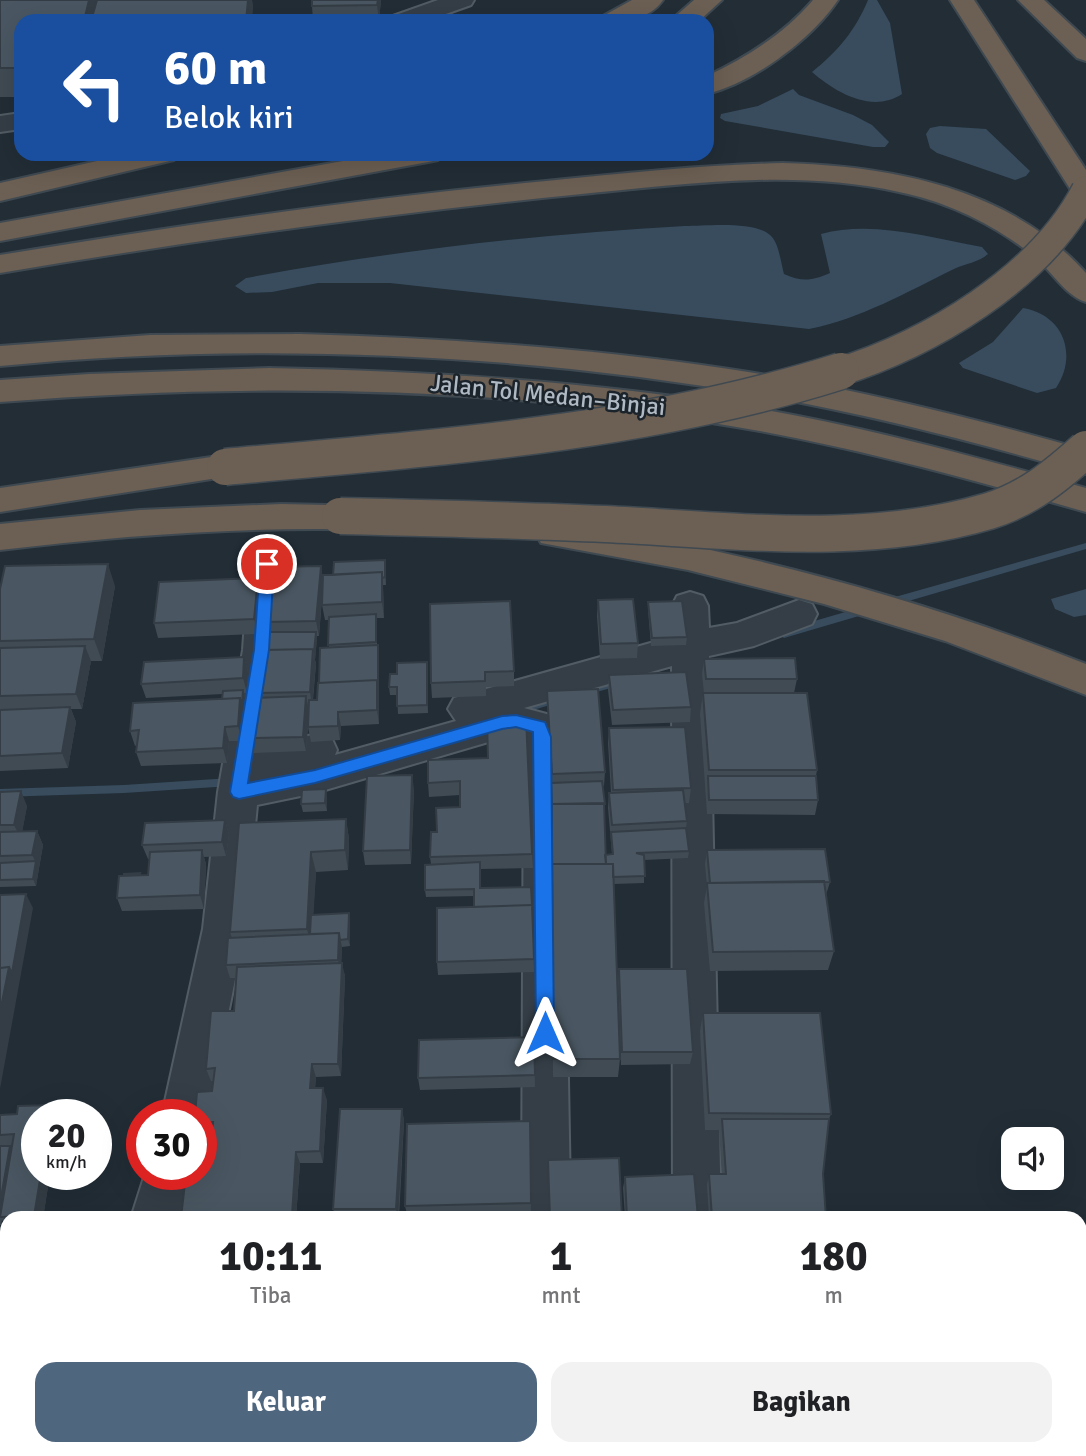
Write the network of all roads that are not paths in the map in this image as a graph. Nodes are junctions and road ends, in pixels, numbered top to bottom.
1 (462, 0) edge
2 (652, 0) edge
3 (710, 0) edge
4 (826, 0) edge
5 (961, 0) edge
6 (1030, 0) edge
7 (422, 14) edge
8 (625, 14) edge
9 (692, 14) edge
10 (1086, 53) edge
11 (714, 83) edge
12 (133, 161) edge
13 (264, 161) edge
14 (390, 161) edge
15 (1086, 191) edge
16 (0, 192) edge
17 (0, 219) edge
18 (0, 232) edge
19 (0, 264) edge
20 (1086, 292) edge
21 (0, 356) edge
22 (0, 391) edge
23 (1086, 449) edge
24 (1086, 462) edge
25 (225, 467) junction
26 (0, 486) edge
27 (0, 500) edge
28 (1086, 500) edge
29 (340, 516) junction
30 (0, 537) edge
31 (267, 564) dead end
32 (690, 606) dead end
33 (799, 614) dead end
34 (691, 657) junction
35 (1084, 679) edge
36 (241, 777) junction
37 (188, 1099) edge
38 (164, 1190) edge
39 (157, 1211) edge
40 (542, 1211) edge
41 (697, 1211) edge

1 - 7 street
2 - 8 highway
3 - 9 highway
4 - 11 highway
5 - 15 highway
6 - 10 highway
12 - 16 highway
13 - 17 highway
14 - 18 highway
15 - 25 highway, bridge
19 - 20 highway
21 - 24 highway, Jalan Tol Medan–Binjai
22 - 28 highway, Jalan Tol Medan–Binjai
23 - 29 highway, bridge
25 - 26 highway
25 - 27 highway
29 - 30 highway
29 - 35 highway, bridge
31 - 36 street
32 - 34 street
33 - 34 street
34 - 36 street
34 - 41 street
36 - 37 street
36 - 40 street
38 - 39 street

